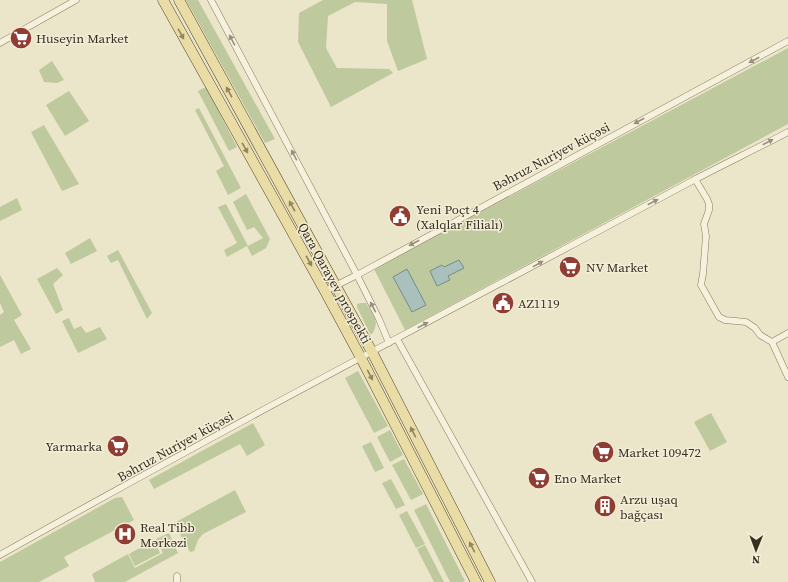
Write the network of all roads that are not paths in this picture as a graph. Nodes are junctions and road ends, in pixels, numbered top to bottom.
1 (76, 0) edge
2 (163, 0) edge
3 (178, 0) edge
4 (211, 0) edge
5 (788, 41) edge
6 (0, 43) edge
7 (788, 132) edge
8 (696, 179) junction
9 (357, 275) junction
10 (336, 286) junction
11 (325, 291) junction
12 (788, 333) edge
13 (397, 339) junction
14 (772, 342) junction
15 (389, 343) junction
16 (372, 352) junction
17 (361, 358) junction
18 (788, 377) edge
19 (0, 556) edge
20 (476, 582) edge
21 (490, 582) edge
22 (532, 582) edge

1 - 6 street
2 -> 11 main road, Qara Qarayev prospekti
10 -> 3 main road, Qara Qarayev prospekti
9 -> 4 street
5 -> 9 street, Bəhruz Nuriyev küçəsi
8 -> 7 street
13 -> 8 street
8 - 14 street
9 - 10 street, Bəhruz Nuriyev küçəsi
15 -> 9 street
10 - 11 street, Bəhruz Nuriyev küçəsi
10 - 16 main road, Qara Qarayev prospekti
11 - 17 main road, Qara Qarayev prospekti
12 - 14 street
13 - 15 street
13 - 22 street
14 - 18 street
15 - 16 street
16 - 17 street, Bəhruz Nuriyev küçəsi
21 -> 16 main road, Qara Qarayev prospekti
17 - 19 street, Bəhruz Nuriyev küçəsi
17 -> 20 main road, Qara Qarayev prospekti

